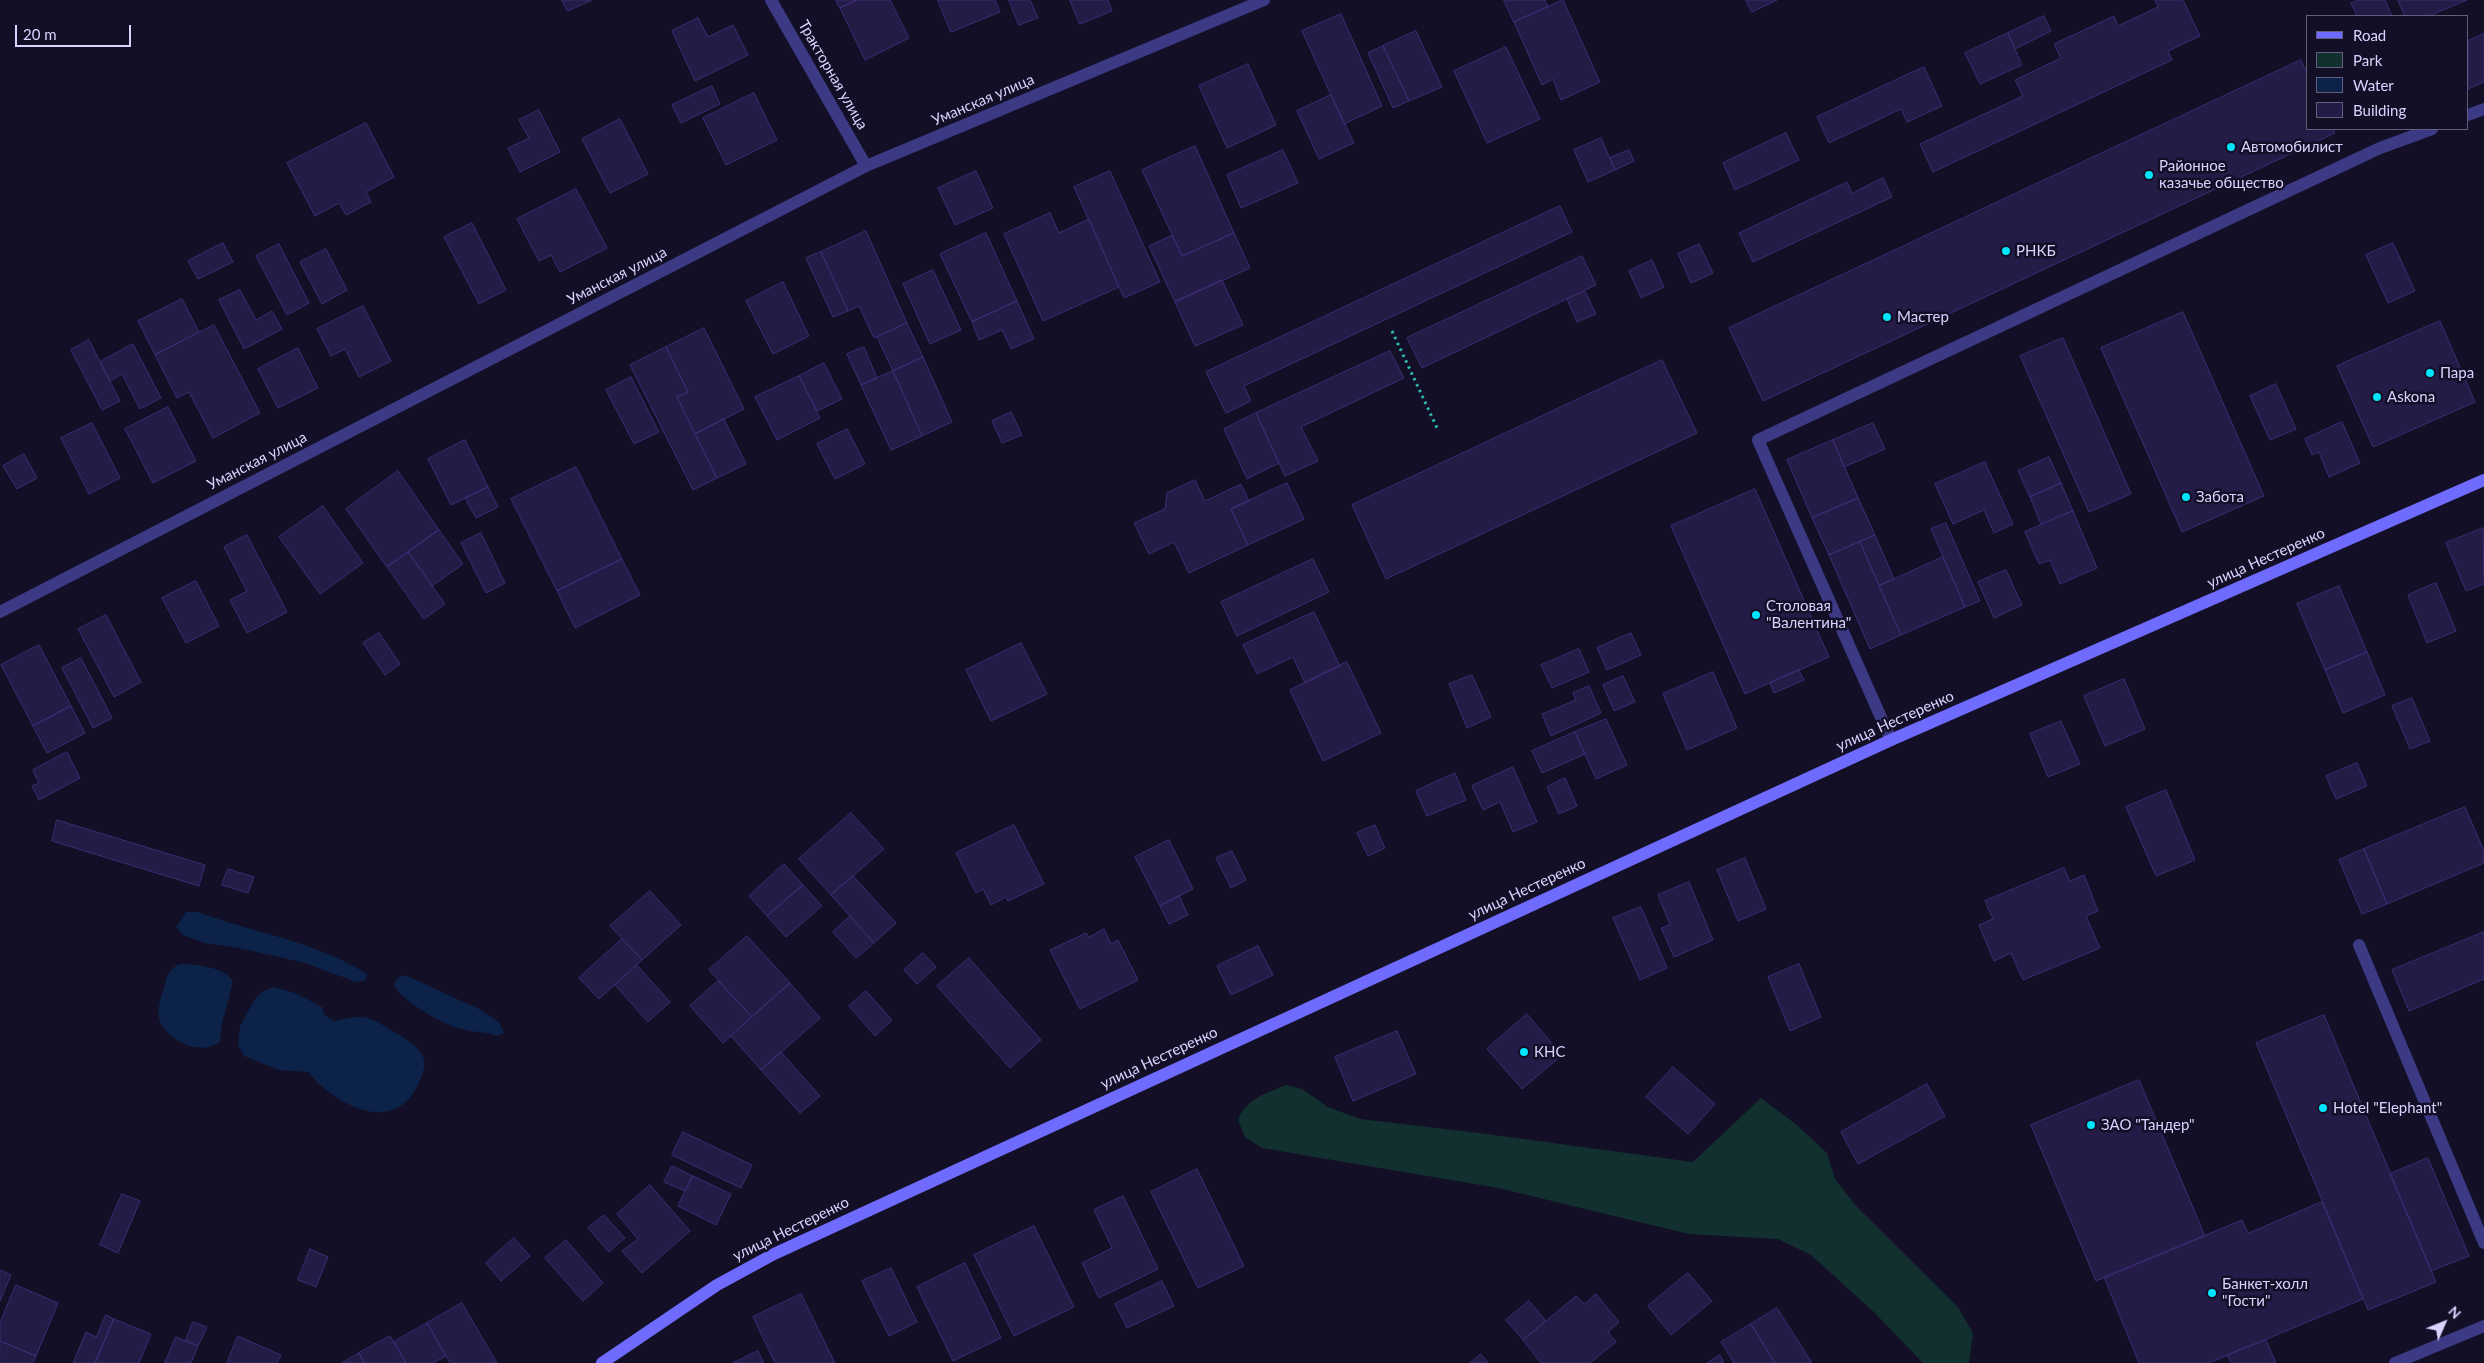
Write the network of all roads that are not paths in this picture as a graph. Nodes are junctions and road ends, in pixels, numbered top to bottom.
1 (771, 0) edge
2 (1264, 0) edge
3 (2484, 109) edge
4 (2469, 115) edge
5 (2429, 130) edge
6 (866, 166) junction
7 (2484, 480) edge
8 (0, 612) edge
9 (1891, 740) junction
10 (2359, 945) dead end
11 (2484, 1242) edge
12 (2484, 1326) edge
13 (602, 1363) edge
14 (2395, 1363) edge

1 - 6 street, Тракторная улица
2 - 6 street, Уманская улица
3 - 4 street
5 - 9 street
6 - 8 street, Уманская улица
7 - 9 street, улица Нестеренко
9 - 13 street, улица Нестеренко
10 - 11 street
12 - 14 street

